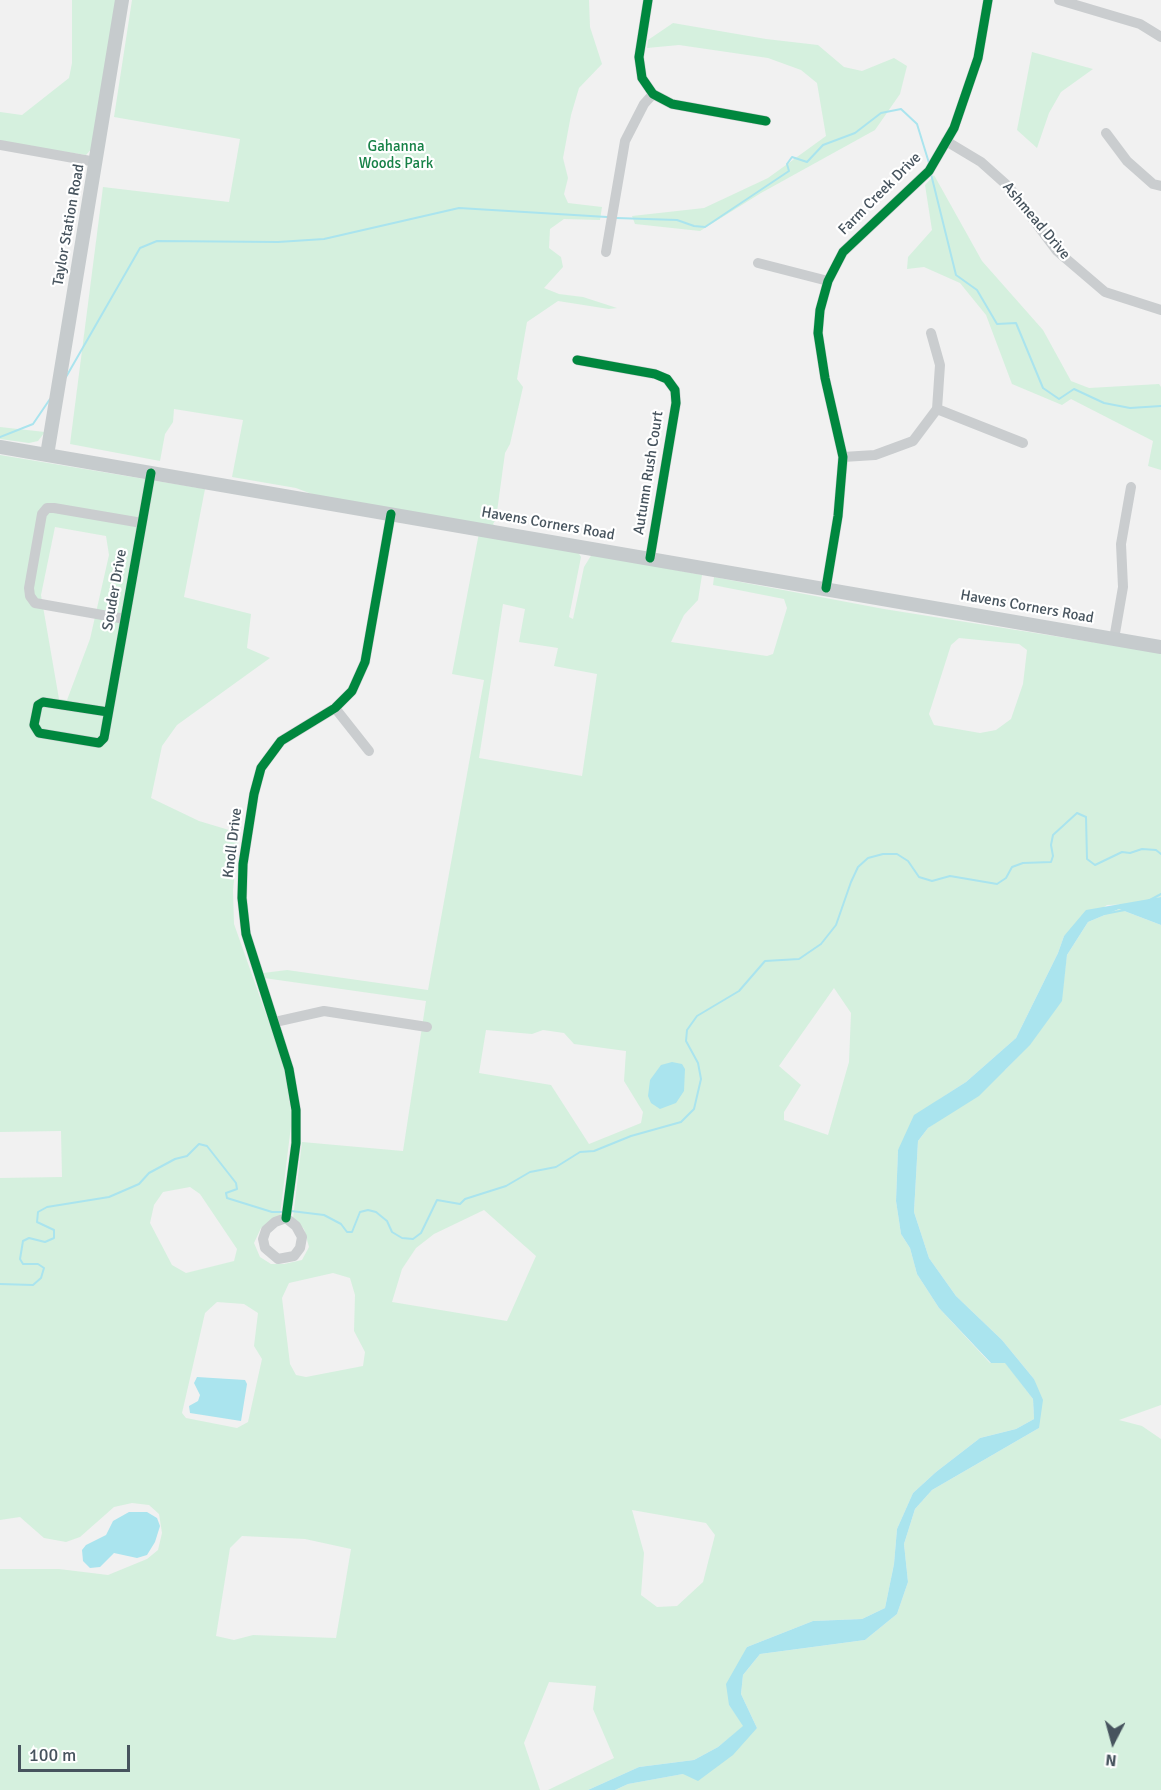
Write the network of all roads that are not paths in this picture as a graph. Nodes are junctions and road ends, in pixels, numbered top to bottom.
1 (122, 0) edge
2 (648, 0) edge
3 (988, 0) edge
4 (1059, 0) edge
5 (1161, 37) edge
6 (653, 94) junction
7 (766, 121) dead end
8 (1106, 133) dead end
9 (946, 141) junction
10 (0, 145) edge
11 (96, 162) junction
12 (1161, 186) edge
13 (606, 252) dead end
14 (758, 262) dead end
15 (828, 281) junction
16 (1161, 310) edge
17 (932, 333) dead end
18 (577, 360) dead end
19 (937, 409) junction
20 (1023, 442) dead end
21 (0, 447) edge
22 (46, 456) junction
23 (843, 457) junction
24 (151, 473) junction
25 (1131, 487) dead end
26 (392, 514) junction
27 (142, 523) junction
28 (650, 558) junction
29 (826, 588) junction
30 (125, 619) junction
31 (1114, 639) junction
32 (1161, 647) edge
33 (335, 708) junction
34 (108, 712) junction
35 (369, 751) dead end
36 (275, 1022) junction
37 (427, 1027) dead end
38 (286, 1218) dead end

1 - 11 main road, Taylor Station Road
2 - 6 street
3 - 9 street, Farm Creek Drive
4 - 5 street
6 - 7 street
6 - 13 street
8 - 12 street
9 - 15 street, Farm Creek Drive
9 - 16 street, Ashmead Drive
10 - 11 street
11 - 22 main road, Taylor Station Road
14 - 15 street
15 - 23 street, Farm Creek Drive
17 - 19 street
18 - 28 street, Autumn Rush Court
19 - 20 street
19 - 23 street
21 - 22 main road, Havens Corners Road
22 - 24 main road, Havens Corners Road
23 - 29 street, Farm Creek Drive
24 - 26 main road, Havens Corners Road
24 - 27 street, Souder Drive
25 - 31 street
26 - 28 main road, Havens Corners Road
26 - 33 street, Knoll Drive
27 - 30 street, Souder Drive
27 - 30 street
28 - 29 main road, Havens Corners Road
29 - 31 main road, Havens Corners Road
30 - 34 street, Souder Drive
31 - 32 main road, Havens Corners Road
33 - 35 street
33 - 36 street, Knoll Drive
34 - 34 street, Souder Drive
36 - 37 street
36 - 38 street, Knoll Drive

